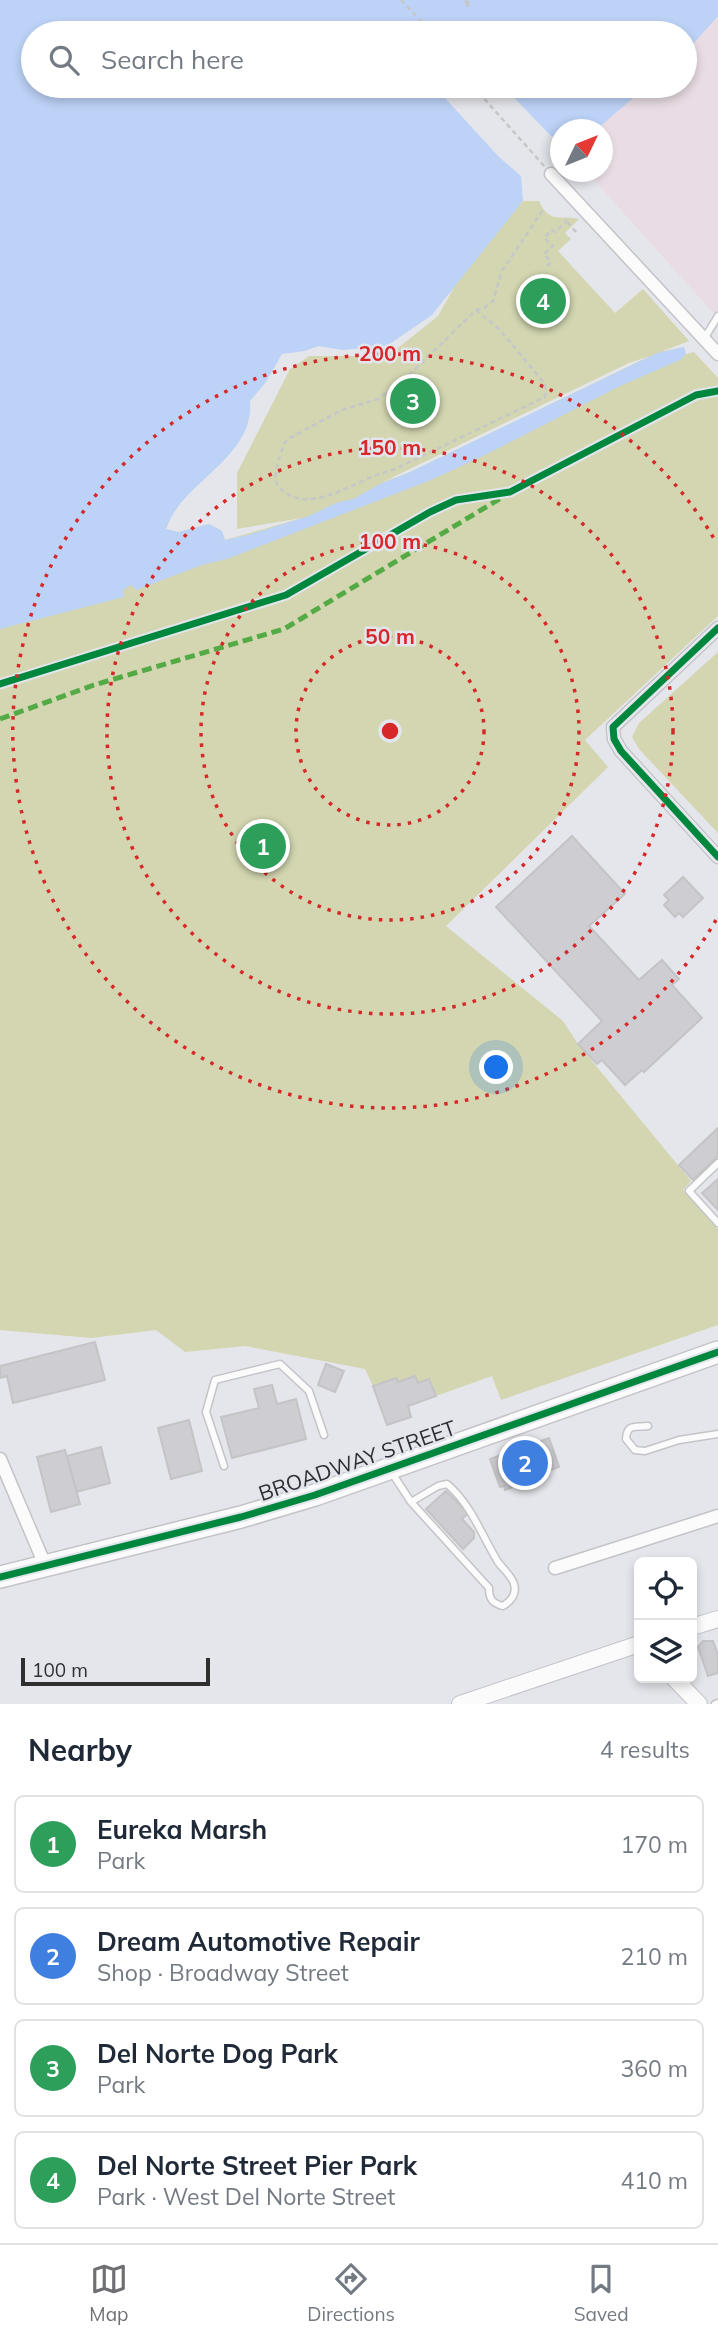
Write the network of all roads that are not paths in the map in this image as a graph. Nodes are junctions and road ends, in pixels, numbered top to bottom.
1 (558, 182) edge
2 (718, 316) edge
3 (704, 339) junction
4 (718, 354) edge
5 (718, 628) edge
6 (718, 858) edge
7 (718, 1163) edge
8 (718, 1223) edge
9 (718, 1352) edge
10 (648, 1426) dead end
11 (718, 1434) edge
12 (324, 1436) dead end
13 (0, 1460) edge
14 (224, 1466) dead end
15 (389, 1468) junction
16 (411, 1502) junction
17 (718, 1516) edge
18 (45, 1565) junction
19 (555, 1568) dead end
20 (0, 1577) edge
21 (718, 1619) edge
22 (697, 1626) edge
23 (634, 1646) edge
24 (679, 1683) edge
25 (463, 1704) edge
26 (699, 1704) edge

1 - 3 street
2 - 3 lane
3 - 4 street
5 - 6 street
7 - 8 lane
9 - 15 highway, BROADWAY STREET
10 - 11 lane
12 - 14 lane
13 - 18 street
15 - 16 lane
15 - 18 highway, BROADWAY STREET
16 - 16 lane
17 - 19 street
18 - 20 highway, BROADWAY STREET
21 - 22 street
23 - 25 street
24 - 26 street

